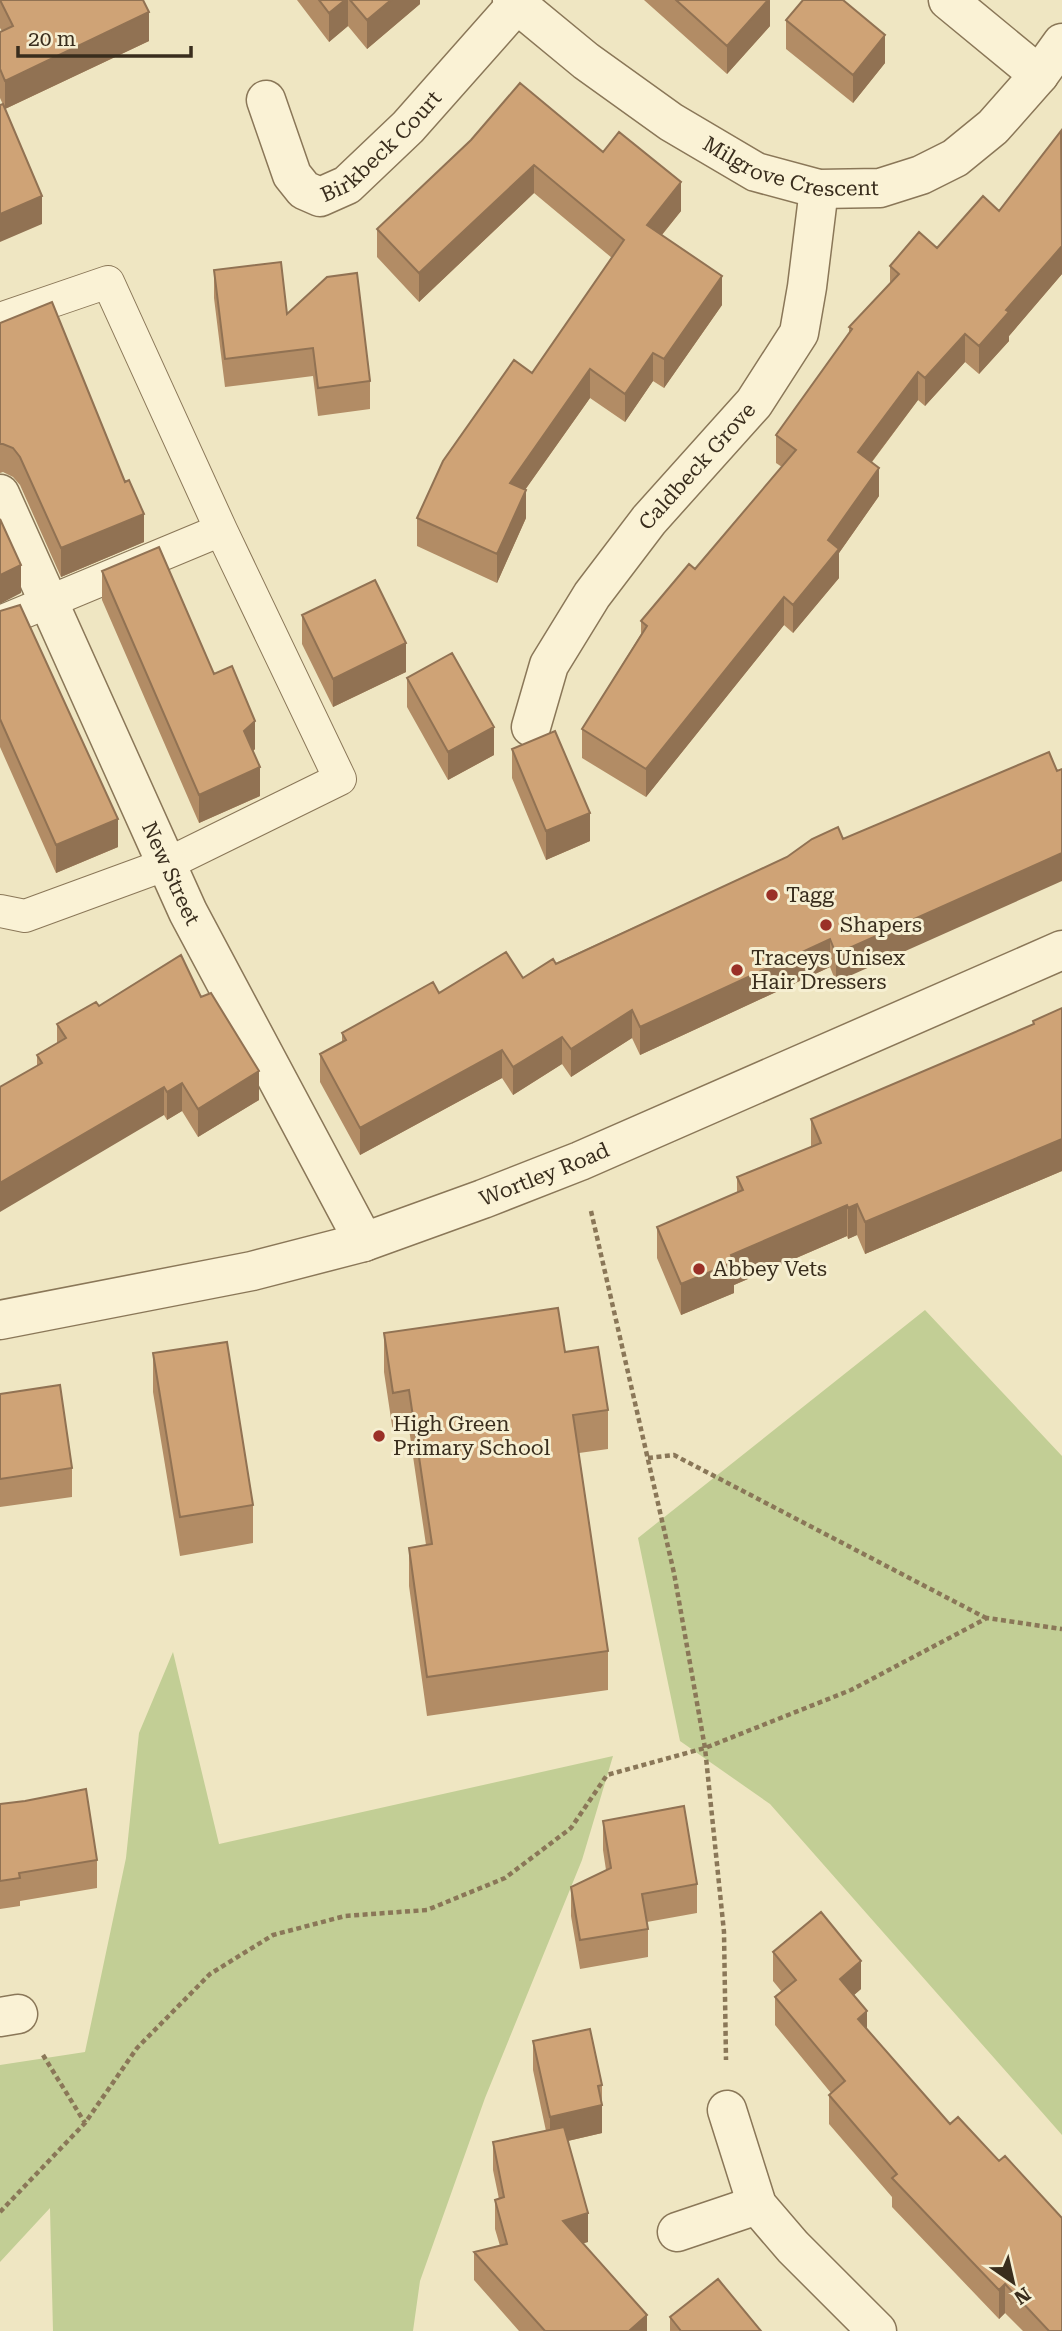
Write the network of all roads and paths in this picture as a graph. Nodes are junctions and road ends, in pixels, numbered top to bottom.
1 (948, 0) edge
2 (514, 2) edge
3 (1062, 43) edge
4 (1039, 75) junction
5 (266, 100) dead end
6 (818, 189) junction
7 (0, 319) edge
8 (0, 494) edge
9 (221, 530) junction
10 (47, 602) junction
11 (0, 622) edge
12 (531, 727) dead end
13 (167, 864) junction
14 (0, 911) edge
15 (1062, 950) edge
16 (580, 1161) junction
17 (364, 1242) junction
18 (0, 1320) edge
19 (648, 1458) junction
20 (986, 1618) junction
21 (1062, 1629) edge
22 (705, 1748) junction
23 (9, 2016) edge
24 (727, 2110) joint
25 (85, 2123) junction
26 (757, 2205) junction
27 (0, 2212) edge
28 (677, 2232) dead end
29 (877, 2331) edge

1 - 4 street
2 - 5 street, Birkbeck Court
2 - 6 street, Milgrove Crescent
3 - 4 street, Milgrove Crescent
4 - 6 street, Milgrove Crescent
6 - 12 street, Caldbeck Grove
7 - 9 lane
8 - 10 street, New Street
9 - 10 lane
9 - 13 lane
10 - 11 lane
10 - 13 street, New Street
13 - 14 lane
13 - 17 street, New Street
15 - 16 street, Wortley Road
16 - 17 street, Wortley Road
16 - 19 path
17 - 18 street, Wortley Road
19 - 20 path
19 - 22 path
20 - 21 path
20 - 22 path
22 - 24 path
22 - 25 path
23 - 25 path
24 - 26 street
25 - 27 path
26 - 28 street
26 - 29 street

